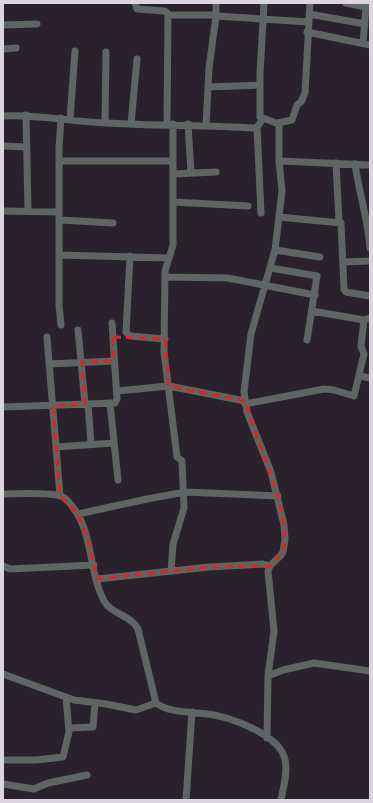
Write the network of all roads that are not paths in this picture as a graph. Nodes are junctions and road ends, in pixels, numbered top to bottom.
1 (135, 3) edge
2 (216, 3) edge
3 (264, 3) edge
4 (310, 3) edge
5 (346, 3) edge
6 (151, 7) edge
7 (368, 7) edge
8 (168, 15) junction
9 (216, 15) junction
10 (308, 18) junction
11 (263, 19) junction
12 (37, 24) dead end
13 (364, 24) junction
14 (3, 25) edge
15 (307, 32) junction
16 (366, 44) edge
17 (16, 48) dead end
18 (3, 49) edge
19 (75, 51) dead end
20 (106, 52) dead end
21 (137, 59) dead end
22 (260, 85) junction
23 (208, 87) junction
24 (26, 115) junction
25 (3, 116) edge
26 (61, 118) junction
27 (70, 119) junction
28 (263, 119) junction
29 (105, 123) junction
30 (278, 123) junction
31 (131, 124) junction
32 (170, 124) junction
33 (188, 124) junction
34 (206, 126) junction
35 (257, 127) junction
36 (3, 146) edge
37 (27, 147) junction
38 (59, 160) junction
39 (173, 161) junction
40 (279, 161) junction
41 (336, 163) junction
42 (355, 164) junction
43 (370, 165) edge
44 (216, 172) dead end
45 (191, 173) junction
46 (173, 174) junction
47 (173, 202) junction
48 (248, 206) dead end
49 (3, 211) edge
50 (28, 211) junction
51 (59, 212) junction
52 (261, 213) dead end
53 (279, 217) junction
54 (368, 218) edge
55 (60, 220) junction
56 (339, 221) junction
57 (113, 223) dead end
58 (370, 248) edge
59 (275, 250) junction
60 (60, 255) junction
61 (130, 256) junction
62 (320, 256) dead end
63 (169, 258) junction
64 (370, 261) edge
65 (343, 262) junction
66 (271, 268) junction
67 (165, 277) junction
68 (266, 284) junction
69 (315, 295) junction
70 (370, 296) edge
71 (312, 311) junction
72 (367, 319) edge
73 (112, 323) dead end
74 (61, 325) dead end
75 (78, 330) dead end
76 (130, 336) junction
77 (47, 337) dead end
78 (112, 337) junction
79 (164, 339) junction
80 (307, 340) dead end
81 (114, 360) junction
82 (82, 362) junction
83 (49, 364) junction
84 (360, 376) junction
85 (370, 378) edge
86 (169, 386) junction
87 (117, 391) junction
88 (110, 403) junction
89 (245, 403) junction
90 (87, 404) junction
91 (53, 406) junction
92 (3, 407) edge
93 (114, 443) junction
94 (90, 444) junction
95 (56, 447) junction
96 (118, 480) dead end
97 (185, 492) junction
98 (3, 494) edge
99 (60, 496) junction
100 (278, 496) junction
101 (78, 514) junction
102 (94, 565) junction
103 (3, 566) edge
104 (270, 566) junction
105 (171, 571) junction
106 (97, 579) junction
107 (370, 671) edge
108 (3, 675) edge
109 (268, 676) junction
110 (66, 698) junction
111 (95, 703) junction
112 (156, 703) junction
113 (192, 712) junction
114 (69, 728) junction
115 (267, 738) junction
116 (3, 760) edge
117 (87, 775) dead end
118 (3, 784) edge
119 (186, 800) edge
120 (281, 800) edge

1 - 6 street
2 - 9 street
3 - 11 street
4 - 10 street
5 - 7 street
6 - 8 street
7 - 13 street
8 - 9 street
8 - 32 street
9 - 11 street
9 - 23 street
10 - 11 street
10 - 13 street
10 - 15 street
11 - 22 street
12 - 14 street
13 - 16 street
15 - 16 street
15 - 30 street
17 - 18 street
19 - 27 street
20 - 29 street
21 - 31 street
22 - 23 street
22 - 28 street
23 - 34 street
24 - 25 street
24 - 26 street
24 - 37 street
26 - 27 street
26 - 38 street
27 - 29 street
28 - 30 street
28 - 35 street
29 - 31 street
30 - 40 street
31 - 32 street
32 - 33 street
32 - 39 street
33 - 34 street
33 - 45 street
34 - 35 street
35 - 52 street
36 - 37 street
37 - 50 street
38 - 39 street
38 - 51 street
39 - 46 street
40 - 41 street
40 - 53 street
41 - 42 street
41 - 56 street
42 - 43 street
42 - 54 street
44 - 45 street
45 - 46 street
46 - 47 street
47 - 48 street
47 - 63 street
49 - 50 street
50 - 51 street
51 - 55 street
53 - 56 street
53 - 59 street
54 - 58 street
55 - 57 street
55 - 60 street
56 - 65 street
59 - 62 street
59 - 66 street
60 - 61 street
60 - 74 street
61 - 63 street
61 - 76 street
63 - 67 street
64 - 65 street
65 - 70 street
66 - 68 street
66 - 69 street
67 - 68 street
67 - 79 street
68 - 69 street
68 - 89 street
69 - 71 street
71 - 72 street
71 - 80 street
72 - 84 street
73 - 78 street
75 - 82 street
76 - 78 street
76 - 79 street
77 - 83 street
78 - 81 street
79 - 86 street
81 - 82 street
81 - 87 street
82 - 83 street
82 - 90 street
83 - 91 street
84 - 85 street
84 - 89 street
86 - 87 street
86 - 89 street
86 - 97 street
87 - 88 street
88 - 90 street
88 - 93 street
89 - 100 street
90 - 91 street
90 - 94 street
91 - 92 street
91 - 95 street
93 - 94 street
93 - 96 street
94 - 95 street
95 - 99 street
97 - 100 street
97 - 101 street
97 - 105 street
98 - 99 street
99 - 101 street
100 - 104 street
101 - 102 street
102 - 103 street
102 - 106 street
104 - 105 street
104 - 109 street
105 - 106 street
106 - 112 street
107 - 109 street
108 - 110 street
109 - 115 street
110 - 111 street
110 - 114 street
111 - 112 street
111 - 114 street
112 - 113 street
113 - 115 street
113 - 119 street
114 - 116 street
115 - 120 street
117 - 118 street

